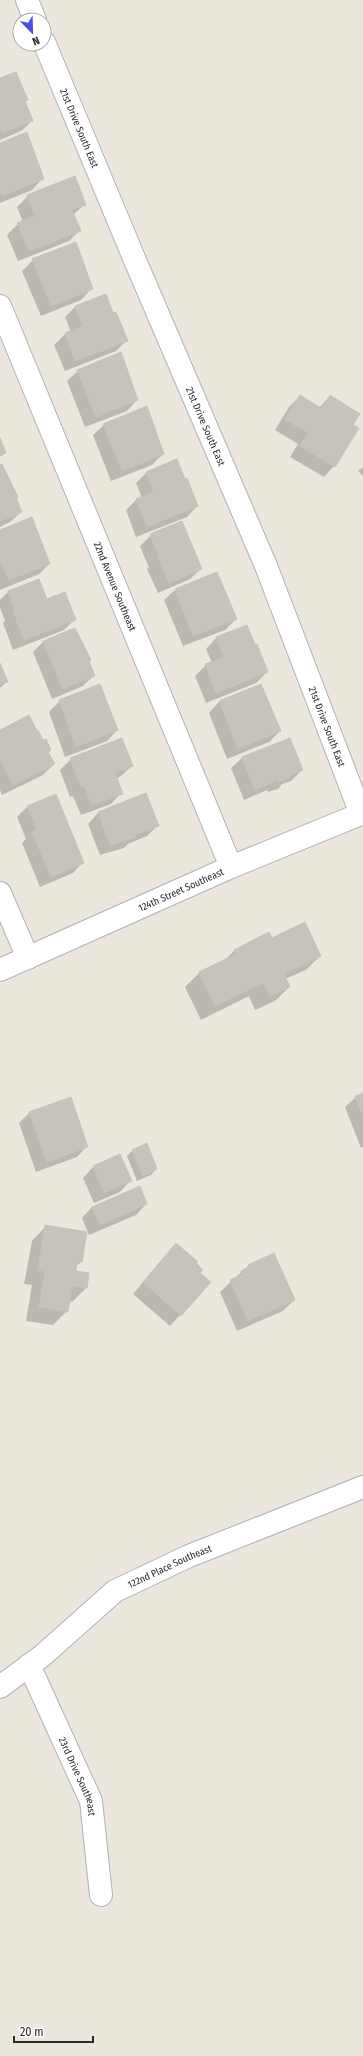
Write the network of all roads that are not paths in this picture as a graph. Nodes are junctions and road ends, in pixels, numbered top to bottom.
1 (27, 0) edge
2 (32, 12) edge
3 (48, 52) edge
4 (0, 306) edge
5 (362, 814) edge
6 (231, 867) junction
7 (0, 894) edge
8 (28, 958) junction
9 (0, 970) edge
10 (363, 1487) edge
11 (29, 1666) junction
12 (0, 1687) edge
13 (101, 1895) dead end

1 - 2 street
3 - 5 street, 21st Drive South East
4 - 6 street, 22nd Avenue Southeast
5 - 6 street, 124th Street Southeast
6 - 8 street, 124th Street Southeast
7 - 8 street
8 - 9 street, 124th Street Southeast
10 - 11 street, 122nd Place Southeast
11 - 12 street, 122nd Place Southeast
11 - 13 street, 23rd Drive Southeast

